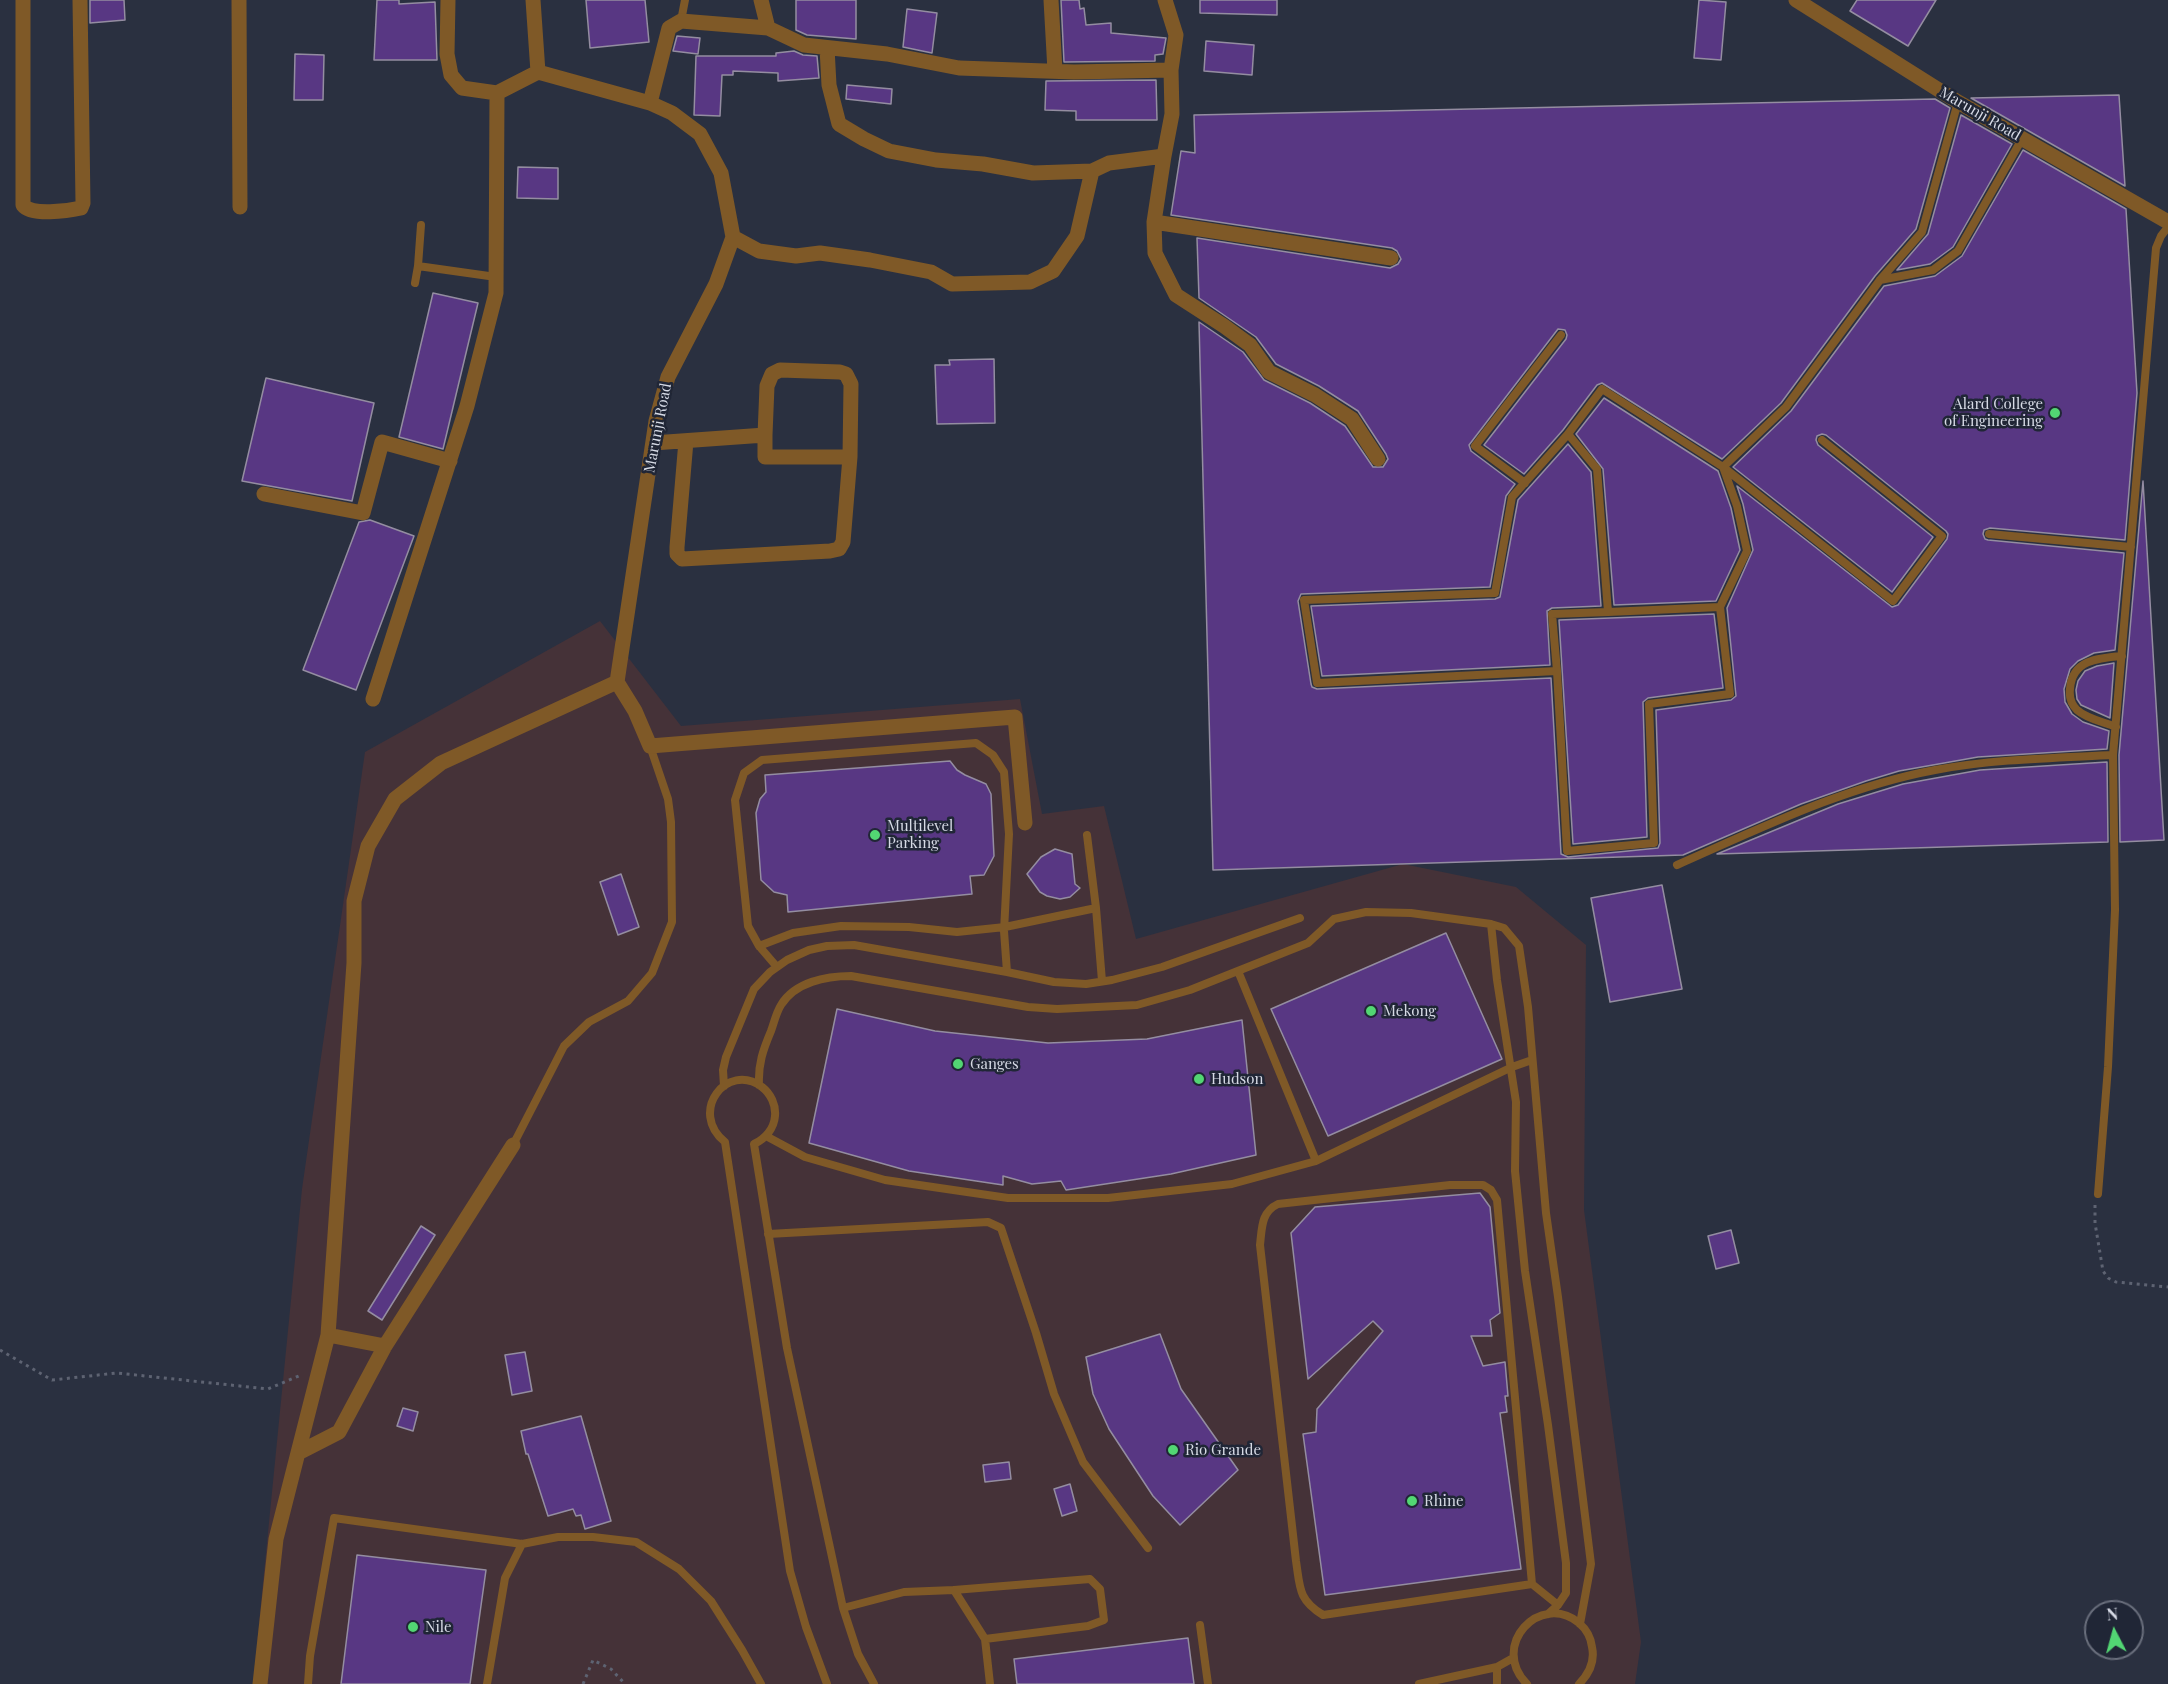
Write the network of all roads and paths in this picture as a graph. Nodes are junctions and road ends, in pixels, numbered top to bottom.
1 (23, 0) edge
2 (80, 0) edge
3 (240, 0) edge
4 (448, 0) edge
5 (533, 0) edge
6 (685, 0) edge
7 (761, 0) edge
8 (1050, 0) edge
9 (1165, 0) edge
10 (1796, 0) edge
11 (681, 21) junction
12 (768, 28) junction
13 (827, 48) junction
14 (1171, 70) junction
15 (1055, 71) junction
16 (538, 72) junction
17 (497, 93) junction
18 (1958, 102) junction
19 (650, 103) junction
20 (2022, 139) junction
21 (1164, 156) junction
22 (1092, 171) junction
23 (240, 207) dead end
24 (1154, 222) junction
25 (2168, 222) edge
26 (421, 225) dead end
27 (2168, 227) edge
28 (733, 237) junction
29 (1391, 258) dead end
30 (418, 266) junction
31 (496, 277) junction
32 (1880, 280) junction
33 (415, 283) dead end
34 (1561, 335) dead end
35 (1568, 434) junction
36 (765, 435) junction
37 (1822, 440) dead end
38 (686, 441) junction
39 (653, 443) junction
40 (850, 457) junction
41 (1378, 459) dead end
42 (450, 461) junction
43 (1723, 467) junction
44 (1525, 483) junction
45 (264, 494) dead end
46 (1989, 534) dead end
47 (2131, 547) junction
48 (1720, 607) junction
49 (1608, 612) junction
50 (2122, 656) junction
51 (1557, 671) junction
52 (617, 682) junction
53 (373, 699) dead end
54 (2116, 727) junction
55 (650, 746) junction
56 (2113, 755) junction
57 (1025, 823) dead end
58 (1087, 835) dead end
59 (1677, 865) dead end
60 (1096, 908) junction
61 (1300, 918) dead end
62 (1491, 924) junction
63 (1005, 927) junction
64 (759, 946) junction
65 (777, 967) junction
66 (1238, 971) junction
67 (1007, 972) junction
68 (1102, 981) junction
69 (1532, 1060) junction
70 (1512, 1067) junction
71 (759, 1085) junction
72 (724, 1086) junction
73 (766, 1136) junction
74 (513, 1145) joint
75 (1316, 1161) junction
76 (2098, 1194) joint
77 (768, 1234) junction
78 (2168, 1287) edge
79 (328, 1335) junction
80 (385, 1346) junction
81 (0, 1350) edge
82 (319, 1368) junction
83 (298, 1453) junction
84 (522, 1544) junction
85 (1148, 1548) dead end
86 (1532, 1584) junction
87 (954, 1590) junction
88 (1558, 1605) junction
89 (843, 1608) junction
90 (1548, 1614) junction
91 (1580, 1624) junction
92 (1200, 1625) dead end
93 (985, 1639) junction
94 (1513, 1658) junction
95 (1497, 1667) junction
96 (1446, 1681) edge
97 (260, 1684) edge
98 (308, 1684) edge
99 (487, 1684) edge
100 (583, 1684) edge
101 (625, 1684) edge
102 (761, 1684) edge
103 (827, 1684) edge
104 (874, 1684) edge
105 (990, 1684) edge
106 (1208, 1684) edge
107 (1419, 1684) edge
108 (1497, 1684) edge
109 (1527, 1684) edge
110 (1579, 1684) edge

1 - 2 street
3 - 23 street
4 - 17 street
5 - 16 street
6 - 11 lane
7 - 12 street
8 - 15 street
9 - 14 street
10 - 18 street, Marunji Road
11 - 12 street
11 - 19 street
12 - 13 street
13 - 15 street
13 - 22 street
14 - 15 street
14 - 21 street
16 - 17 street
16 - 19 street
17 - 31 street
18 - 20 street, Marunji Road
18 - 32 lane
19 - 28 street
20 - 25 street, Marunji Road
20 - 32 lane
21 - 22 street
21 - 24 street
22 - 28 street
24 - 29 street
24 - 41 street
26 - 30 lane
27 - 47 lane
28 - 39 street, Marunji Road
30 - 31 lane
30 - 33 lane
31 - 42 street
32 - 43 lane
34 - 44 lane
35 - 43 lane
35 - 44 lane
35 - 49 lane
36 - 38 street
36 - 40 street
36 - 40 street
37 - 43 lane
38 - 39 street
38 - 40 street
39 - 52 street, Marunji Road
42 - 45 street
42 - 53 street
43 - 48 lane
44 - 51 lane
46 - 47 lane
47 - 50 lane
48 - 49 lane
48 - 51 lane
49 - 51 lane
50 - 54 lane
50 - 54 lane
52 - 55 street
52 - 79 street
54 - 56 lane
55 - 57 street
55 - 74 lane
56 - 59 lane
56 - 76 lane
58 - 60 lane
60 - 63 lane
60 - 68 lane
61 - 68 lane
62 - 66 lane
62 - 69 lane
62 - 70 lane
63 - 64 lane
63 - 64 lane
63 - 67 lane
64 - 65 lane
65 - 67 lane
65 - 72 lane
66 - 71 lane
66 - 75 lane
67 - 68 lane
69 - 70 lane
69 - 91 lane
70 - 75 lane
70 - 88 lane
71 - 72 lane
71 - 73 lane
72 - 103 lane
73 - 75 lane
73 - 77 lane
74 - 80 street
76 - 78 path
77 - 85 lane
77 - 89 lane
79 - 80 street
79 - 82 street
80 - 83 street
81 - 82 path
82 - 83 street
83 - 97 street
84 - 98 lane
84 - 99 lane
84 - 102 lane
86 - 86 lane
86 - 88 lane
87 - 89 lane
87 - 93 lane
87 - 93 lane
88 - 90 lane
89 - 104 lane
90 - 91 lane
90 - 94 lane
91 - 110 lane
92 - 106 lane
93 - 105 lane
94 - 95 lane
94 - 109 lane
95 - 96 lane
95 - 108 lane
96 - 107 lane
100 - 101 path

